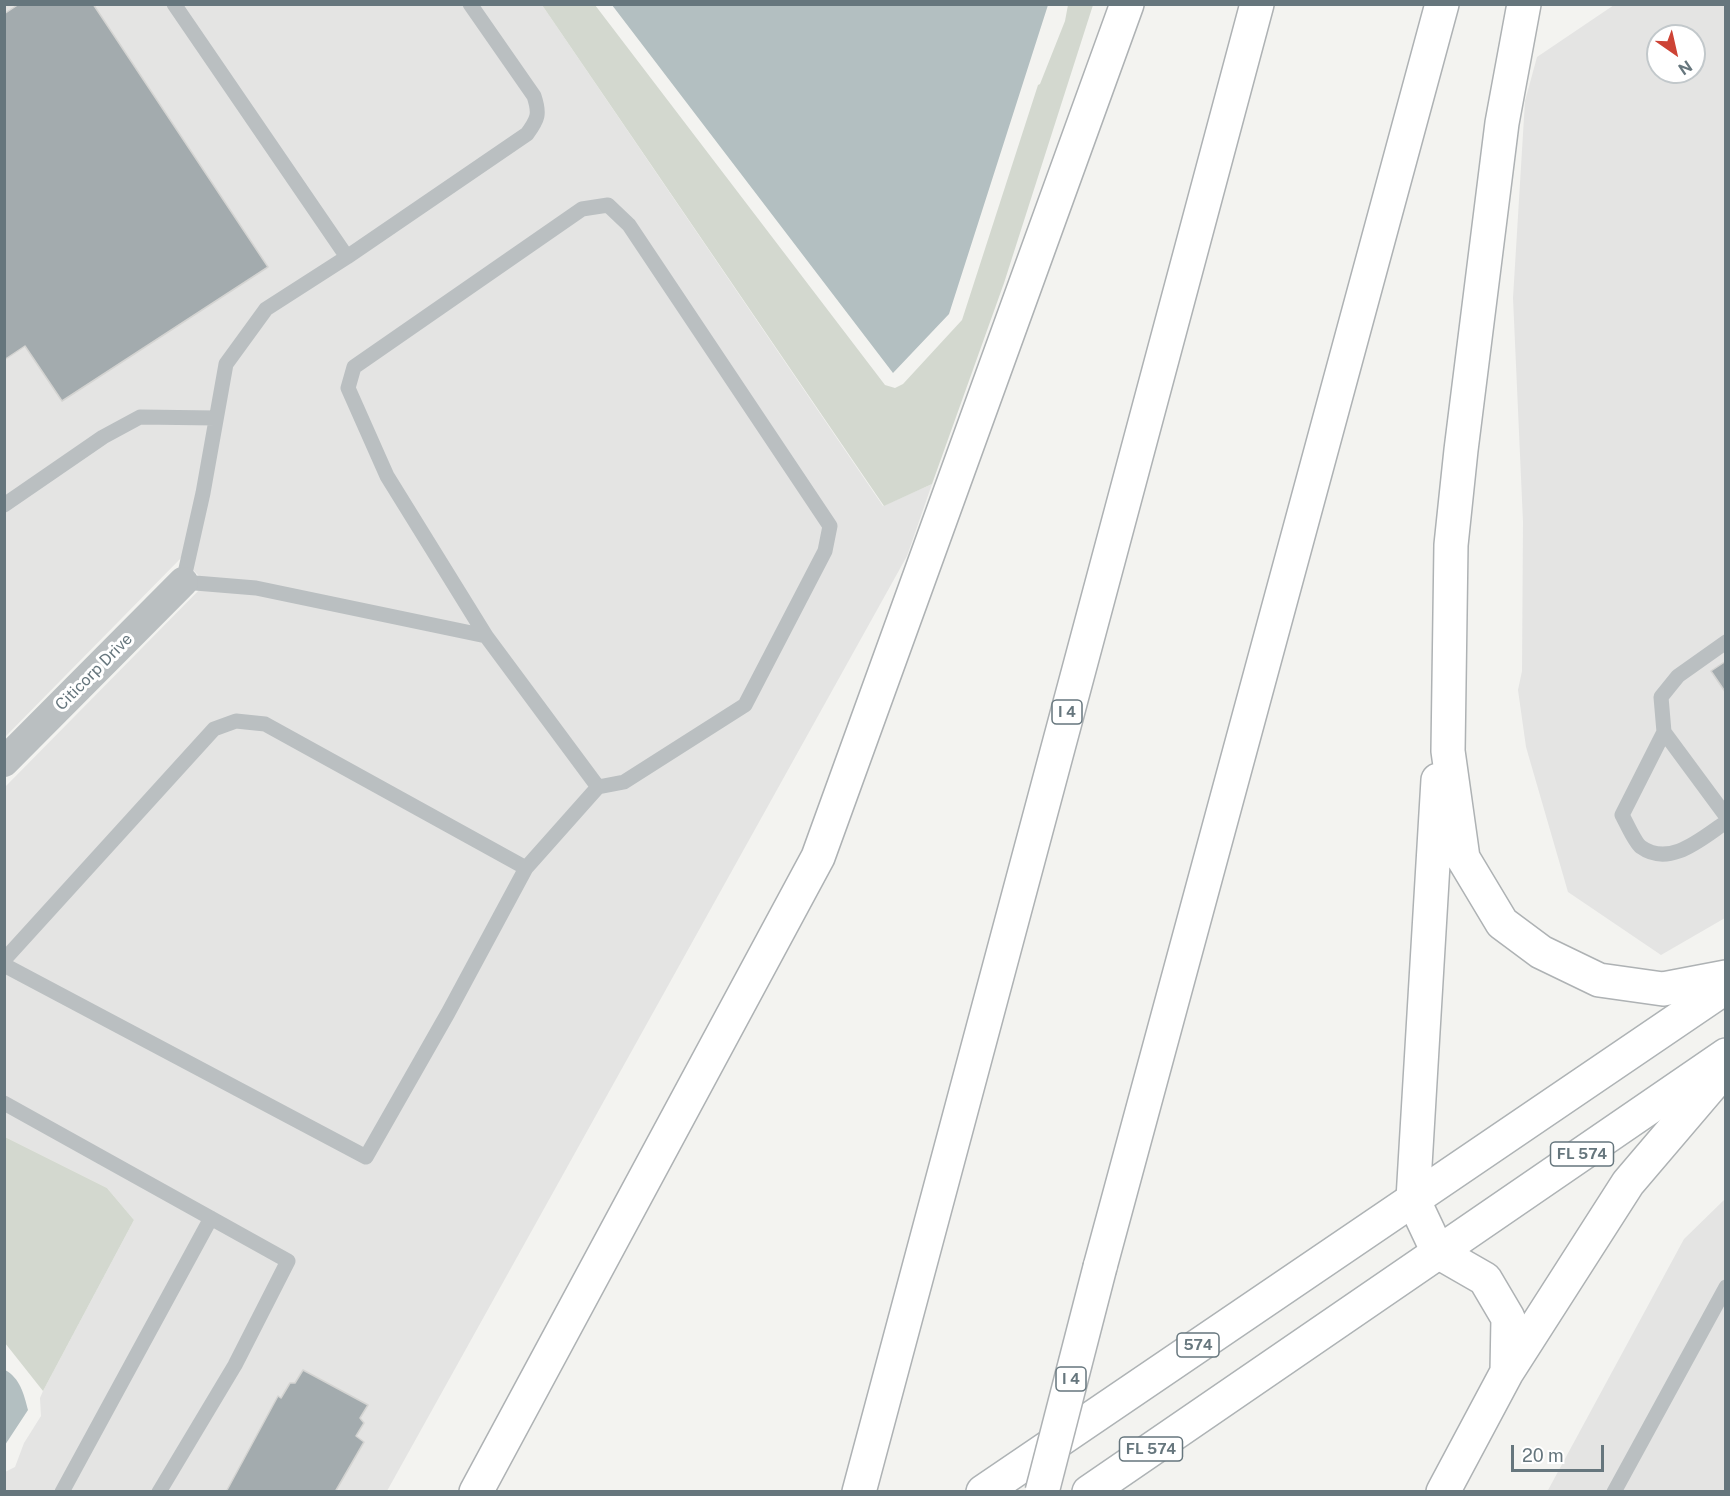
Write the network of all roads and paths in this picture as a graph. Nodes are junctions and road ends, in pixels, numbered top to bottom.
1 (174, 4) edge
2 (470, 4) edge
3 (1126, 4) edge
4 (1257, 4) edge
5 (1442, 4) edge
6 (1524, 4) edge
7 (347, 258) junction
8 (216, 418) junction
9 (4, 505) edge
10 (1451, 545) junction
11 (183, 582) junction
12 (486, 636) junction
13 (1725, 642) edge
14 (1664, 732) junction
15 (4, 762) edge
16 (598, 787) junction
17 (1725, 816) edge
18 (1725, 822) edge
19 (526, 868) junction
20 (4, 960) edge
21 (4, 965) edge
22 (1725, 977) edge
23 (1725, 987) edge
24 (1725, 1056) edge
25 (1725, 1068) edge
26 (4, 1103) edge
27 (1413, 1199) junction
28 (212, 1218) junction
29 (1438, 1252) junction
30 (1725, 1287) edge
31 (1507, 1372) junction
32 (62, 1491) edge
33 (159, 1491) edge
34 (476, 1491) edge
35 (859, 1491) edge
36 (983, 1491) edge
37 (1042, 1491) edge
38 (1089, 1491) edge
39 (1443, 1491) edge
40 (1614, 1491) edge

1 - 7 lane
2 - 7 lane
3 - 34 main road
4 - 35 main road, I 4
5 - 37 main road, I 4, bridge
6 - 10 main road
7 - 8 lane
8 - 9 lane
8 - 11 lane
10 - 22 main road
10 - 27 main road
11 - 12 lane
11 - 15 street, Citicorp Drive
12 - 16 lane
12 - 16 lane
13 - 14 lane
14 - 17 lane
14 - 18 lane
16 - 19 lane
19 - 20 lane
19 - 21 lane
23 - 27 main road, 574
24 - 29 main road, FL 574
25 - 31 main road
26 - 28 lane
27 - 29 main road
27 - 36 main road, 574
28 - 32 lane
28 - 33 lane
29 - 31 main road
29 - 38 main road, FL 574
30 - 40 lane
31 - 39 main road

